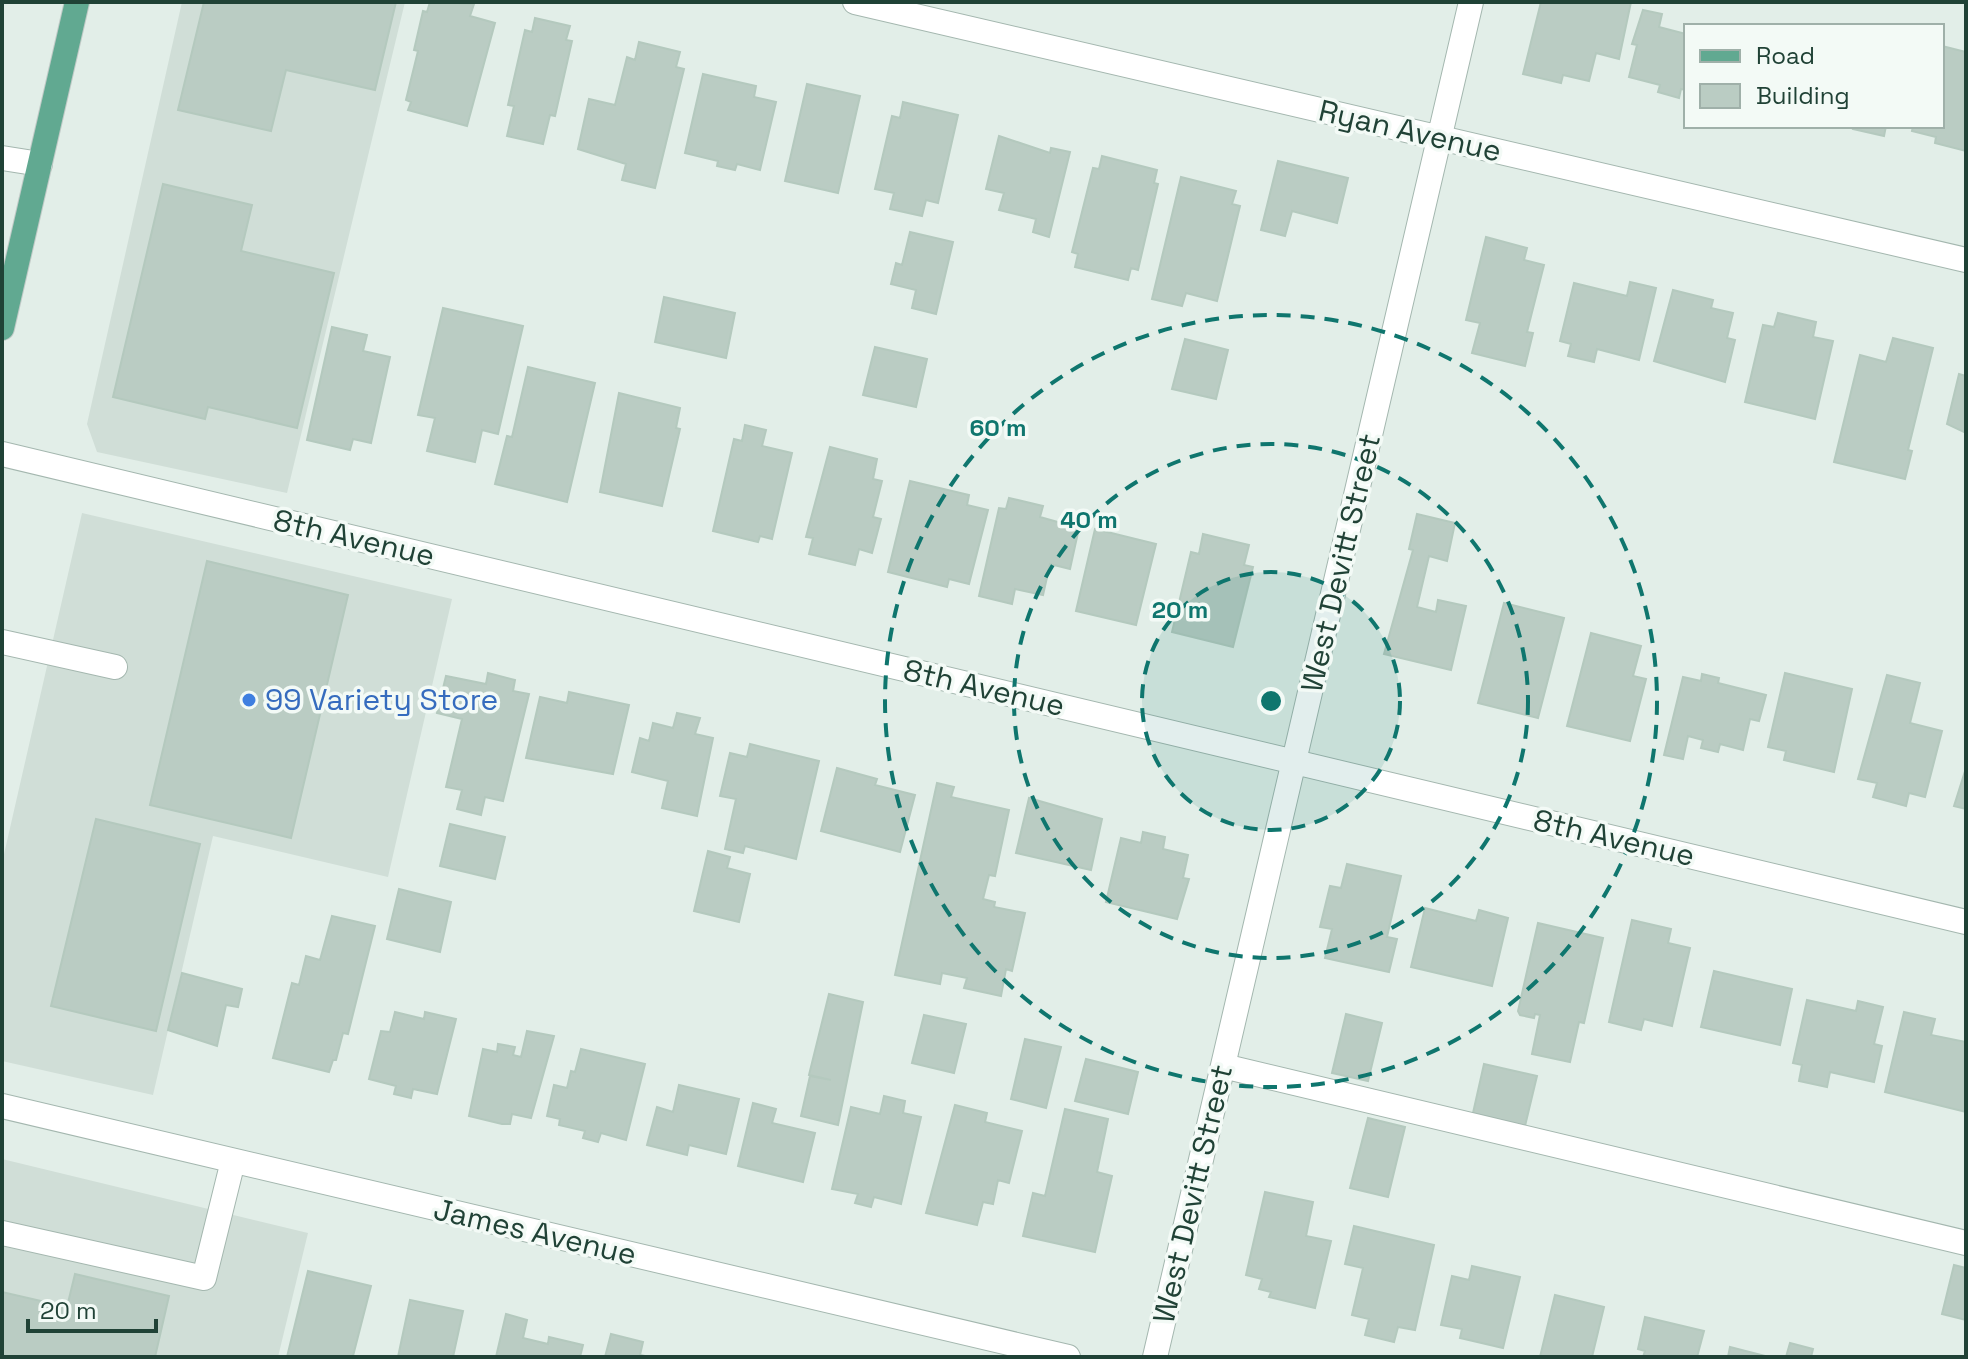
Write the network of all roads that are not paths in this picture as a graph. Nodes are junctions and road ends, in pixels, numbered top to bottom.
1 (77, 2) edge
2 (855, 2) edge
3 (1471, 2) edge
4 (1440, 138) junction
5 (2, 158) edge
6 (40, 164) junction
7 (1966, 260) edge
8 (2, 328) edge
9 (2, 454) edge
10 (2, 642) edge
11 (115, 667) dead end
12 (1294, 762) junction
13 (1966, 922) edge
14 (1223, 1066) junction
15 (2, 1106) edge
16 (233, 1161) junction
17 (2, 1233) edge
18 (1966, 1243) edge
19 (1068, 1357) edge
20 (1155, 1357) edge

1 - 6 main road
2 - 4 street, Ryan Avenue
3 - 4 street, West Devitt Street
4 - 7 street, Ryan Avenue
4 - 12 street, West Devitt Street
5 - 6 street
6 - 8 main road
9 - 12 street, 8th Avenue
10 - 11 street
12 - 13 street, 8th Avenue
12 - 14 street, West Devitt Street
14 - 18 street
14 - 20 street, West Devitt Street
15 - 16 street, James Avenue
16 - 17 street
16 - 19 street, James Avenue

